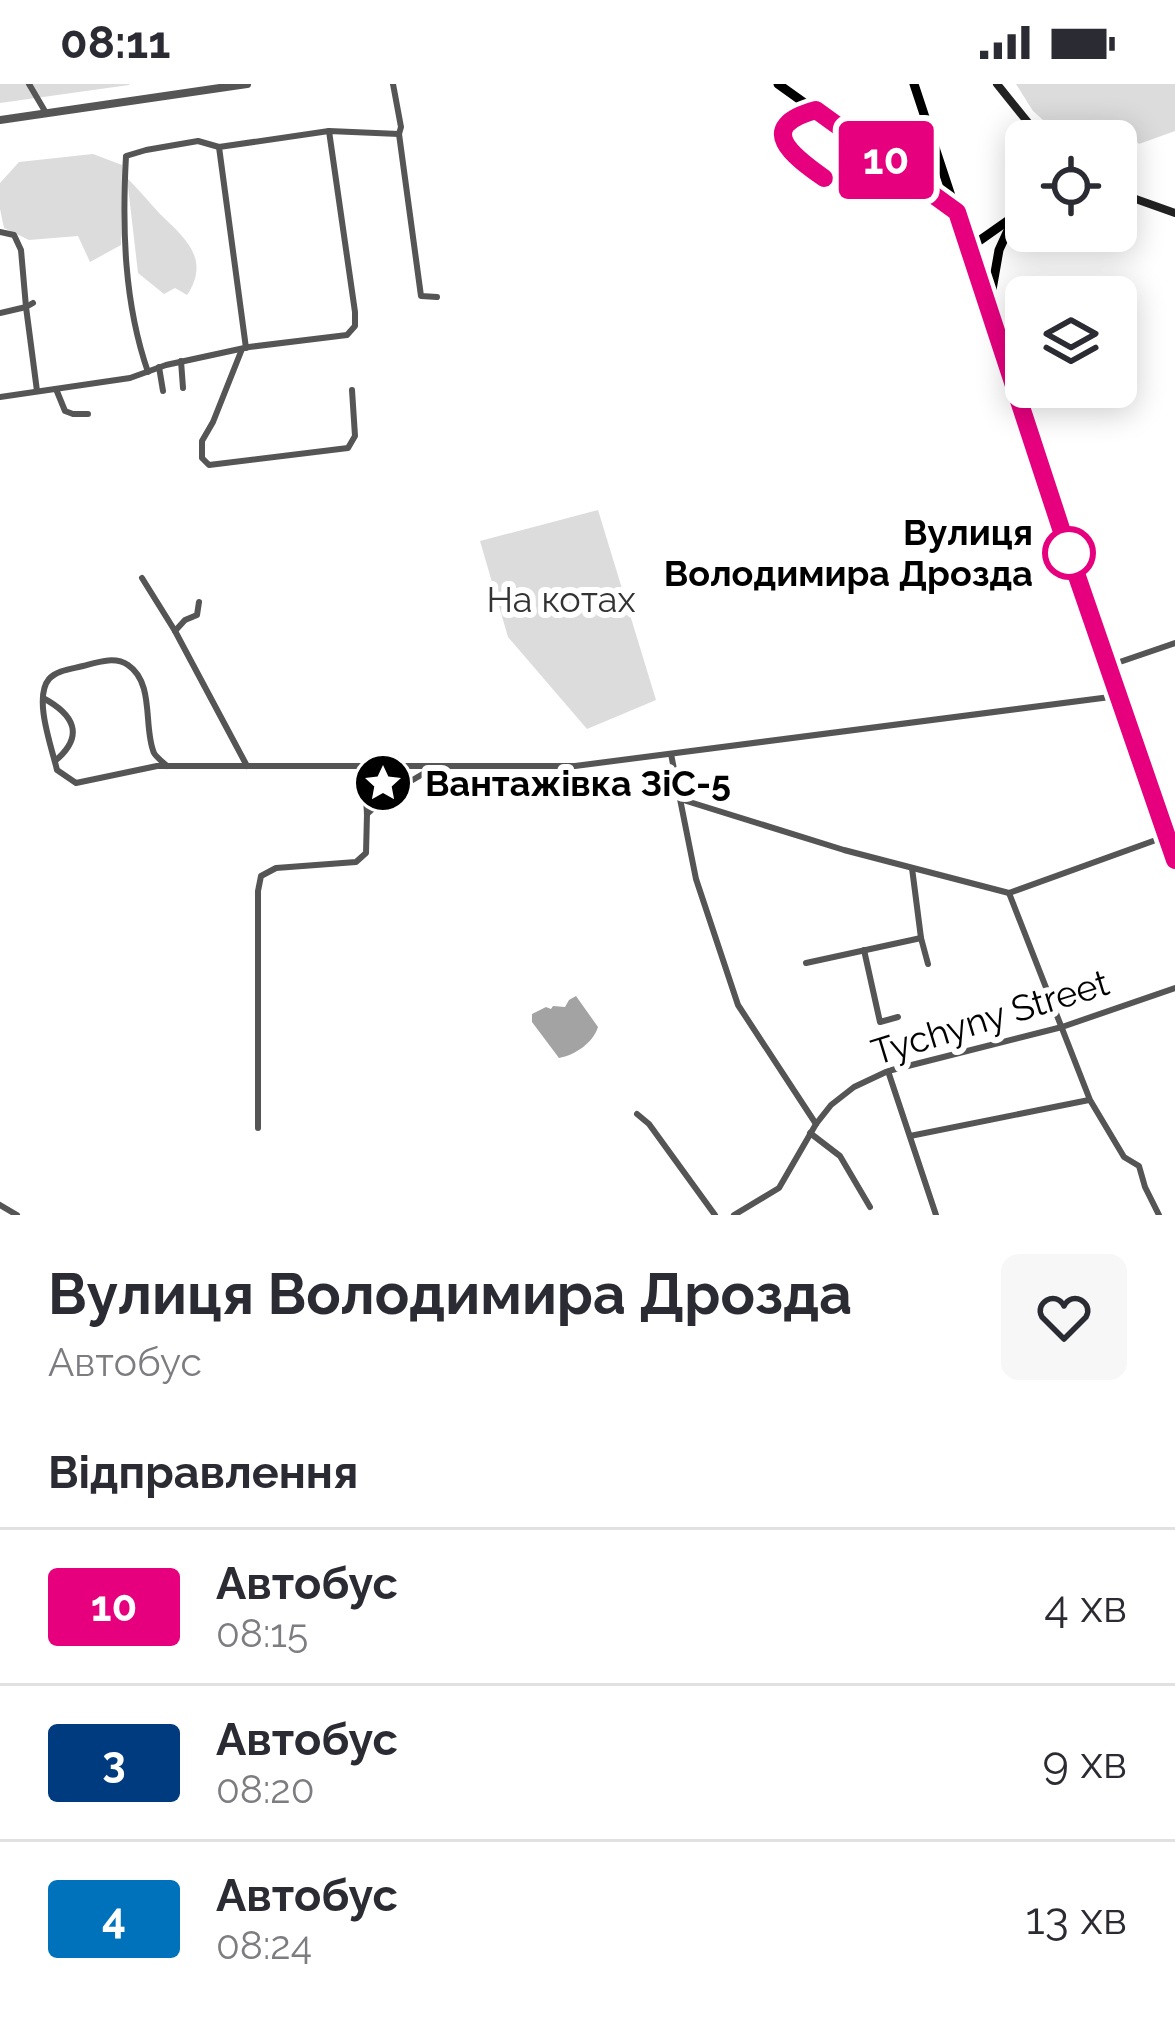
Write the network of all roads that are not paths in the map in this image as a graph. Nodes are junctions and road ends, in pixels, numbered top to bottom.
1 (29, 84) edge
2 (247, 84) edge
3 (393, 84) edge
4 (778, 84) edge
5 (914, 84) edge
6 (997, 84) edge
7 (46, 113) junction
8 (0, 120) edge
9 (1026, 120) edge
10 (329, 131) junction
11 (399, 134) junction
12 (219, 147) junction
13 (1137, 200) edge
14 (957, 212) junction
15 (1175, 213) edge
16 (1005, 222) edge
17 (0, 232) edge
18 (1005, 237) edge
19 (969, 248) junction
20 (437, 297) dead end
21 (30, 305) junction
22 (989, 309) junction
23 (0, 313) edge
24 (38, 321) dead end
25 (28, 322) junction
26 (244, 348) junction
27 (182, 361) junction
28 (159, 367) junction
29 (148, 372) junction
30 (183, 388) dead end
31 (56, 389) junction
32 (352, 390) dead end
33 (163, 391) dead end
34 (37, 392) junction
35 (0, 397) edge
36 (88, 413) dead end
37 (142, 578) dead end
38 (199, 602) dead end
39 (175, 631) junction
40 (1175, 644) edge
41 (1108, 666) junction
42 (1118, 696) junction
43 (43, 698) junction
44 (671, 754) junction
45 (154, 755) junction
46 (55, 760) junction
47 (167, 766) junction
48 (247, 766) junction
49 (364, 766) junction
50 (436, 766) junction
51 (148, 768) junction
52 (680, 799) junction
53 (368, 814) junction
54 (1167, 836) junction
55 (1175, 860) edge
56 (912, 868) junction
57 (1009, 892) junction
58 (921, 938) junction
59 (864, 950) junction
60 (806, 963) dead end
61 (928, 964) dead end
62 (1175, 988) edge
63 (898, 1017) dead end
64 (1062, 1027) junction
65 (888, 1072) junction
66 (1090, 1100) junction
67 (638, 1114) dead end
68 (816, 1124) junction
69 (258, 1128) dead end
70 (810, 1133) junction
71 (910, 1136) junction
72 (0, 1205) edge
73 (871, 1208) dead end
74 (739, 1214) edge
75 (17, 1215) edge
76 (716, 1215) edge
77 (936, 1215) edge
78 (1160, 1215) edge

1 - 7 street
2 - 7 street
3 - 11 street
4 - 14 main road
5 - 14 main road
6 - 9 main road
7 - 8 street
10 - 11 street
10 - 12 street
10 - 26 street
11 - 20 street
12 - 26 street
12 - 29 street
13 - 15 main road
14 - 19 main road
16 - 19 main road
17 - 21 street
18 - 22 main road
19 - 22 main road
21 - 23 street
21 - 25 street
22 - 41 main road
24 - 25 street
25 - 34 street
26 - 27 street
26 - 32 street
27 - 28 street
27 - 30 street
28 - 29 street
28 - 33 street
29 - 31 street
31 - 34 street
31 - 36 street
34 - 35 street
37 - 39 street
38 - 39 street
39 - 48 street
40 - 41 street
41 - 42 main road
42 - 44 street
42 - 54 main road
43 - 45 street
43 - 46 street
43 - 46 street
44 - 50 street
44 - 52 street
45 - 47 street
45 - 51 street
46 - 51 street
47 - 48 street
47 - 51 street
48 - 49 street
49 - 50 street
49 - 53 street
50 - 53 street
52 - 56 street
52 - 68 street
53 - 69 street
54 - 55 main road
54 - 57 street
56 - 57 street
56 - 58 street
57 - 64 street
58 - 59 street
58 - 61 street
59 - 60 street
59 - 63 street
62 - 64 street, Tychyny Street
64 - 65 street, Tychyny Street
64 - 66 street
65 - 68 street, Tychyny Street
65 - 71 street
66 - 71 street
66 - 78 street
67 - 76 street
68 - 70 street, Tychyny Street
70 - 73 street
70 - 74 street, Tychyny Street
71 - 77 street
72 - 75 street

